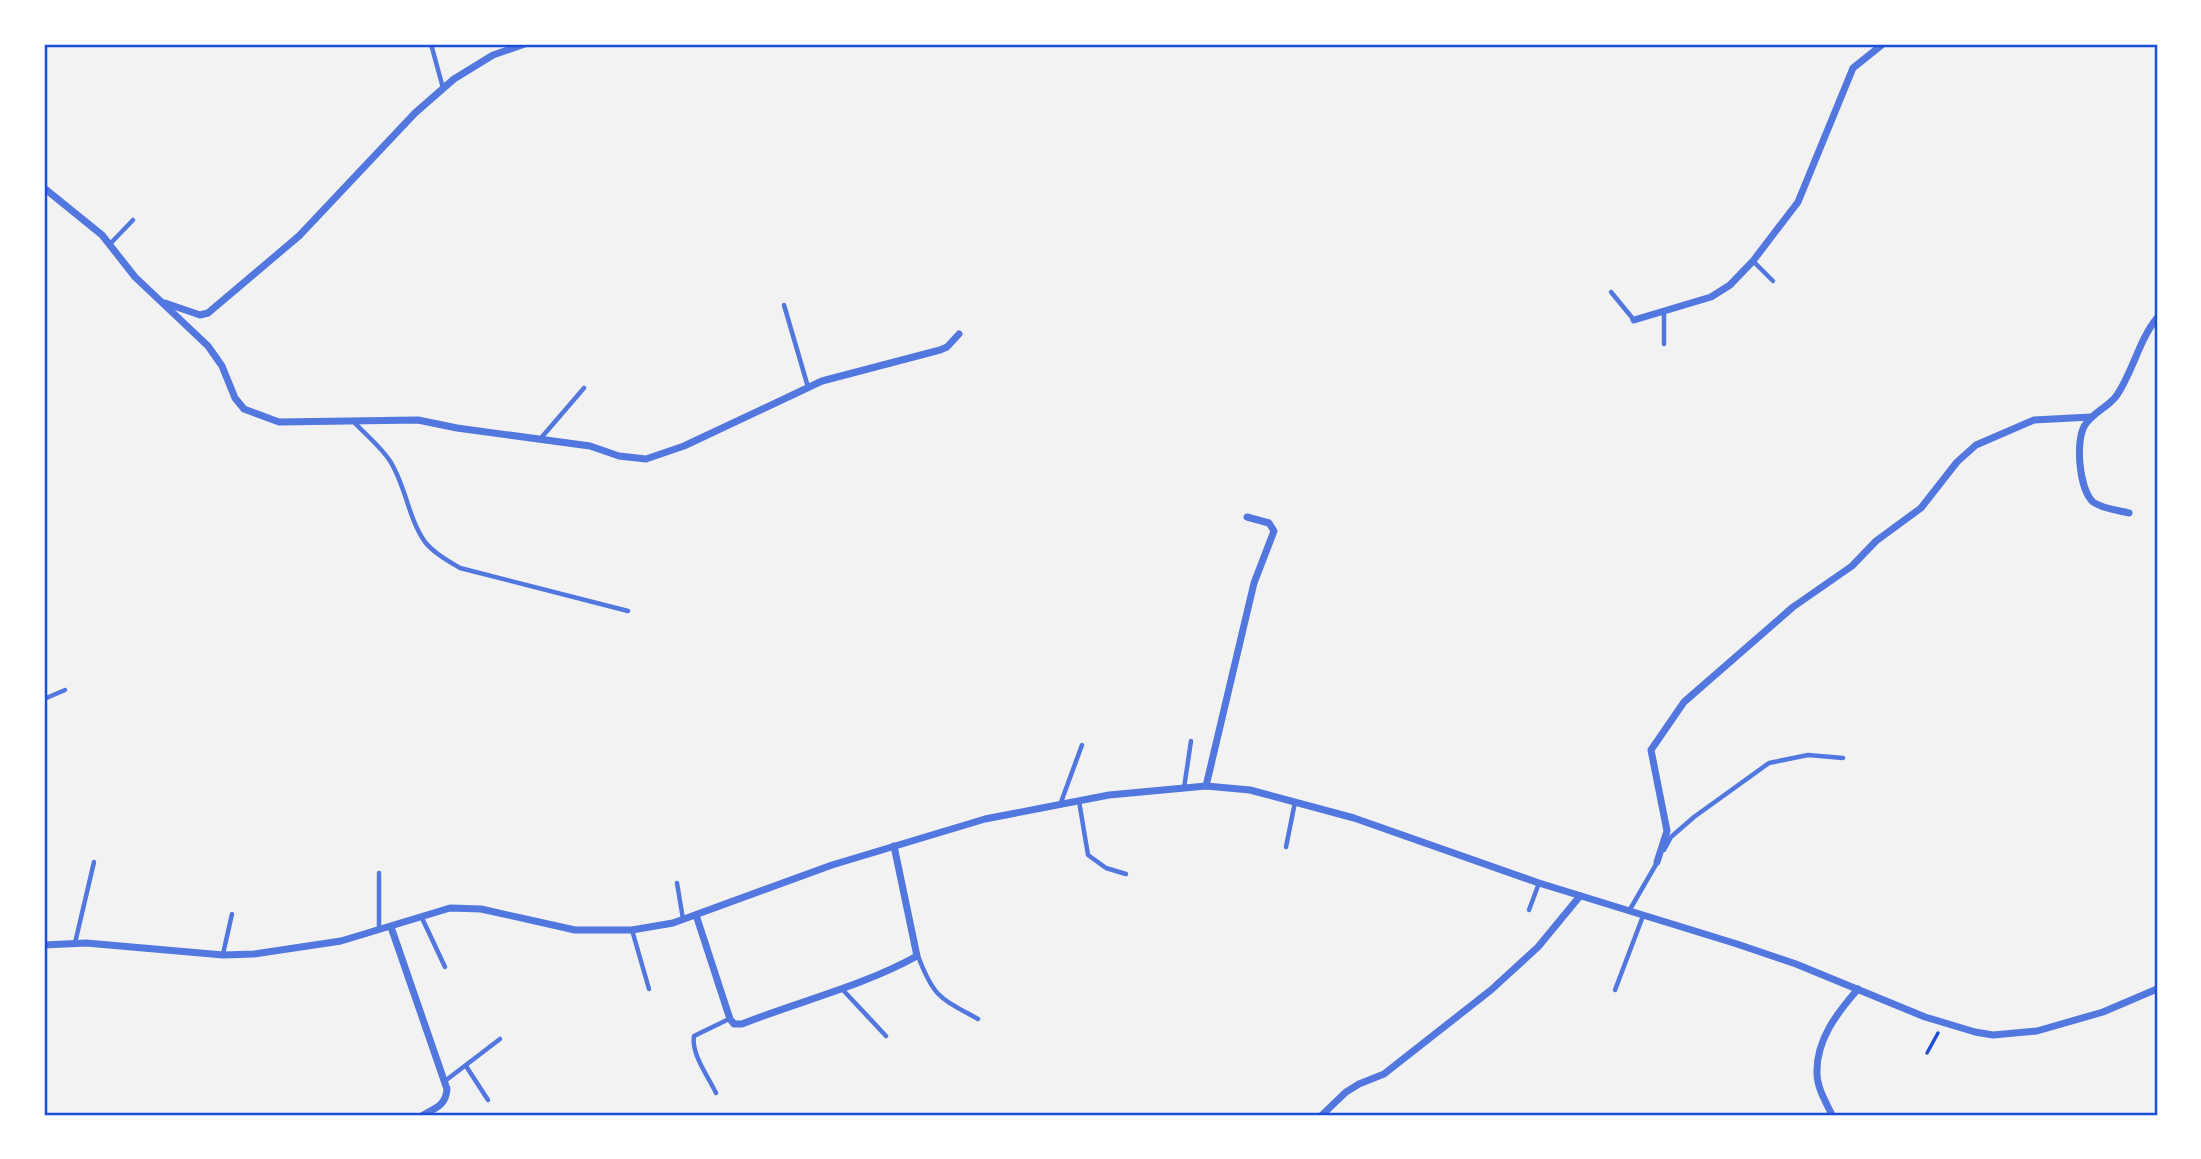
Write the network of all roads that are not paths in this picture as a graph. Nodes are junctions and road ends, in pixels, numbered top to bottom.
1 (431, 44) edge
2 (525, 44) edge
3 (1883, 44) edge
4 (443, 88) junction
5 (44, 188) edge
6 (133, 220) dead end
7 (110, 244) junction
8 (1753, 261) junction
9 (1773, 281) dead end
10 (1611, 292) dead end
11 (162, 302) junction
12 (784, 305) dead end
13 (1664, 311) junction
14 (2157, 318) edge
15 (1634, 320) joint
16 (959, 334) dead end
17 (1664, 344) dead end
18 (808, 387) junction
19 (584, 388) dead end
20 (2091, 417) junction
21 (352, 421) junction
22 (540, 439) junction
23 (2129, 513) dead end
24 (1247, 517) dead end
25 (628, 611) dead end
26 (65, 690) dead end
27 (44, 699) edge
28 (1191, 741) dead end
29 (1082, 745) dead end
30 (1843, 758) dead end
31 (1206, 786) junction
32 (1184, 788) junction
33 (1079, 801) junction
34 (1296, 801) junction
35 (1060, 805) junction
36 (894, 846) junction
37 (1286, 847) dead end
38 (94, 862) dead end
39 (1657, 862) junction
40 (379, 873) dead end
41 (1126, 874) dead end
42 (677, 883) dead end
43 (1539, 883) junction
44 (1580, 896) junction
45 (1529, 910) dead end
46 (1628, 912) junction
47 (232, 914) dead end
48 (695, 915) junction
49 (1643, 916) junction
50 (422, 918) junction
51 (682, 919) junction
52 (391, 927) junction
53 (379, 930) junction
54 (632, 930) junction
55 (75, 943) junction
56 (44, 945) edge
57 (223, 955) junction
58 (917, 956) junction
59 (445, 967) dead end
60 (649, 989) dead end
61 (842, 989) junction
62 (1858, 989) junction
63 (2157, 989) edge
64 (1615, 990) dead end
65 (730, 1018) junction
66 (978, 1019) dead end
67 (886, 1036) dead end
68 (500, 1040) dead end
69 (466, 1066) junction
70 (445, 1081) junction
71 (716, 1093) dead end
72 (488, 1100) dead end
73 (423, 1115) edge
74 (1322, 1115) edge
75 (1832, 1115) edge

1 - 4 lane
2 - 4 street
3 - 8 street
4 - 11 street
5 - 7 street
6 - 7 lane
7 - 11 street
8 - 9 lane
8 - 13 street
10 - 15 lane
11 - 21 street
12 - 18 lane
13 - 15 street
13 - 17 lane
14 - 20 street
16 - 18 street
18 - 22 street
19 - 22 lane
20 - 23 street
20 - 39 street
21 - 22 street
21 - 25 lane
24 - 31 street
26 - 27 lane
28 - 32 lane
29 - 35 lane
30 - 39 lane
31 - 32 street
31 - 34 street
32 - 33 street
33 - 35 street
33 - 41 lane
34 - 37 lane
34 - 43 street
35 - 36 street
36 - 48 street
36 - 58 street
38 - 55 lane
39 - 46 lane
40 - 53 lane
42 - 51 lane
43 - 44 street
43 - 45 lane
44 - 46 street
44 - 74 street
46 - 49 street
47 - 57 lane
48 - 51 street
48 - 65 street
49 - 62 street
49 - 64 lane
50 - 52 street
50 - 54 street
50 - 59 lane
51 - 54 street
52 - 53 street
52 - 70 street
53 - 57 street
54 - 60 lane
55 - 56 street
55 - 57 street
58 - 61 street
58 - 66 lane
61 - 65 street
61 - 67 lane
62 - 63 street
62 - 75 street
65 - 71 lane
68 - 69 lane
69 - 70 lane
69 - 72 lane
70 - 73 street

